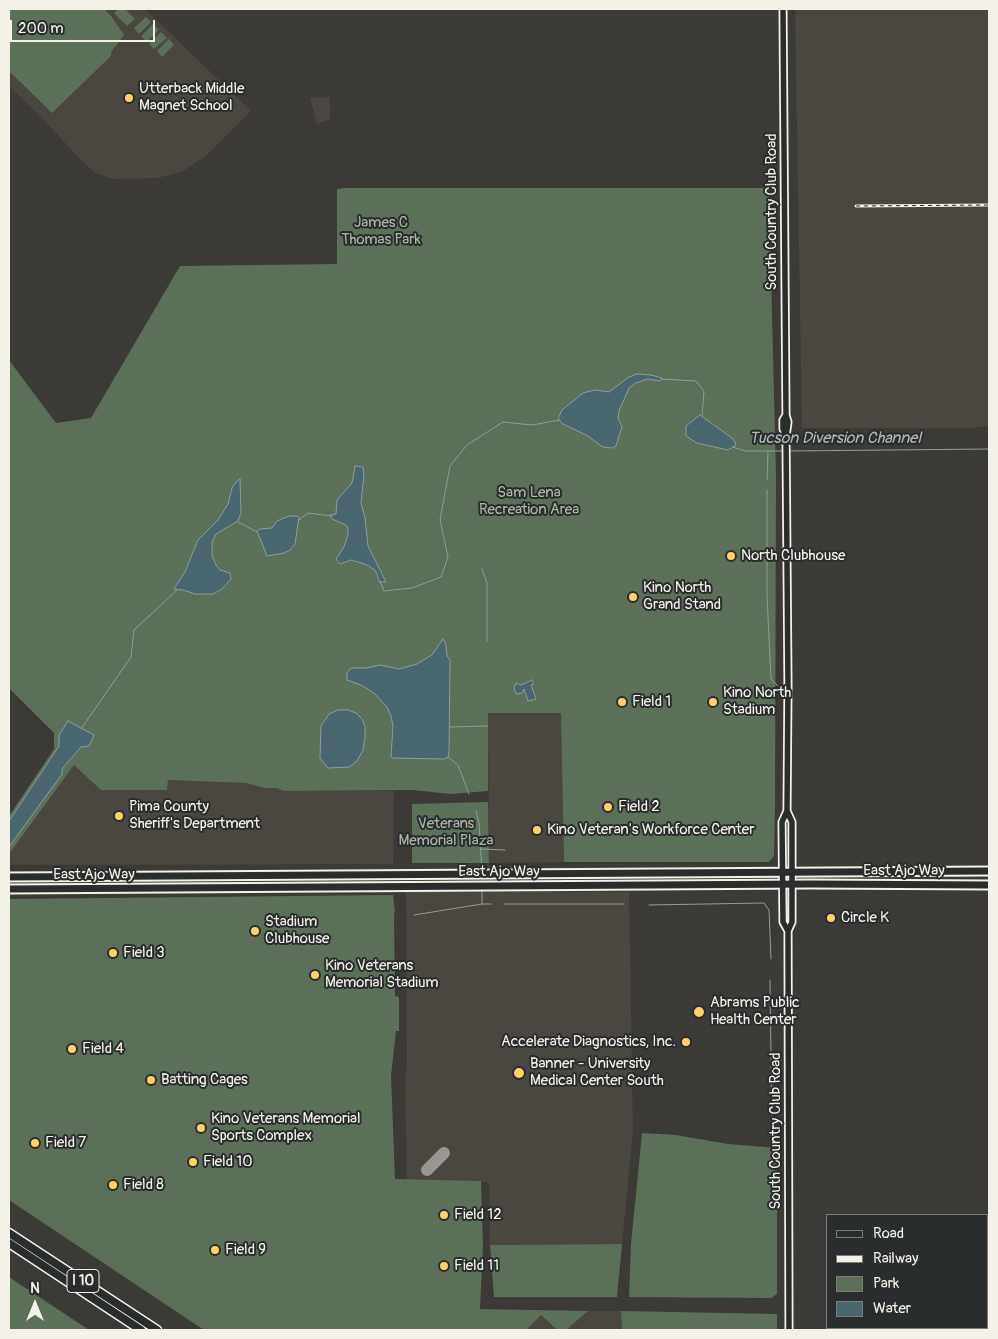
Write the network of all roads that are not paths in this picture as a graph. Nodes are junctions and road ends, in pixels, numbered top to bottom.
1 (783, 9) edge
2 (787, 811) junction
3 (920, 871) junction
4 (782, 872) junction
5 (792, 872) junction
6 (989, 872) edge
7 (113, 876) junction
8 (9, 877) edge
9 (782, 884) junction
10 (792, 884) junction
11 (920, 885) junction
12 (989, 885) edge
13 (9, 889) edge
14 (113, 889) junction
15 (788, 931) junction
16 (9, 1232) edge
17 (9, 1243) edge
18 (141, 1330) edge
19 (157, 1330) edge
20 (789, 1330) edge

1 - 2 street, South Country Club Road
2 - 4 street, South Country Club Road
2 - 5 street, South Country Club Road
3 - 5 main road, East Ajo Way
3 - 6 main road, East Ajo Way
3 - 11 main road
4 - 5 main road, East Ajo Way
4 - 7 main road, East Ajo Way
4 - 9 street, South Country Club Road
5 - 10 street, South Country Club Road
7 - 8 main road, East Ajo Way
7 - 14 main road
9 - 10 main road, East Ajo Way
9 - 14 main road, East Ajo Way
9 - 15 street, South Country Club Road
10 - 11 main road, East Ajo Way
10 - 15 street, South Country Club Road
11 - 12 main road, East Ajo Way
13 - 14 main road, East Ajo Way
15 - 20 street, South Country Club Road
16 - 19 highway, I 10
17 - 18 highway, I 10

